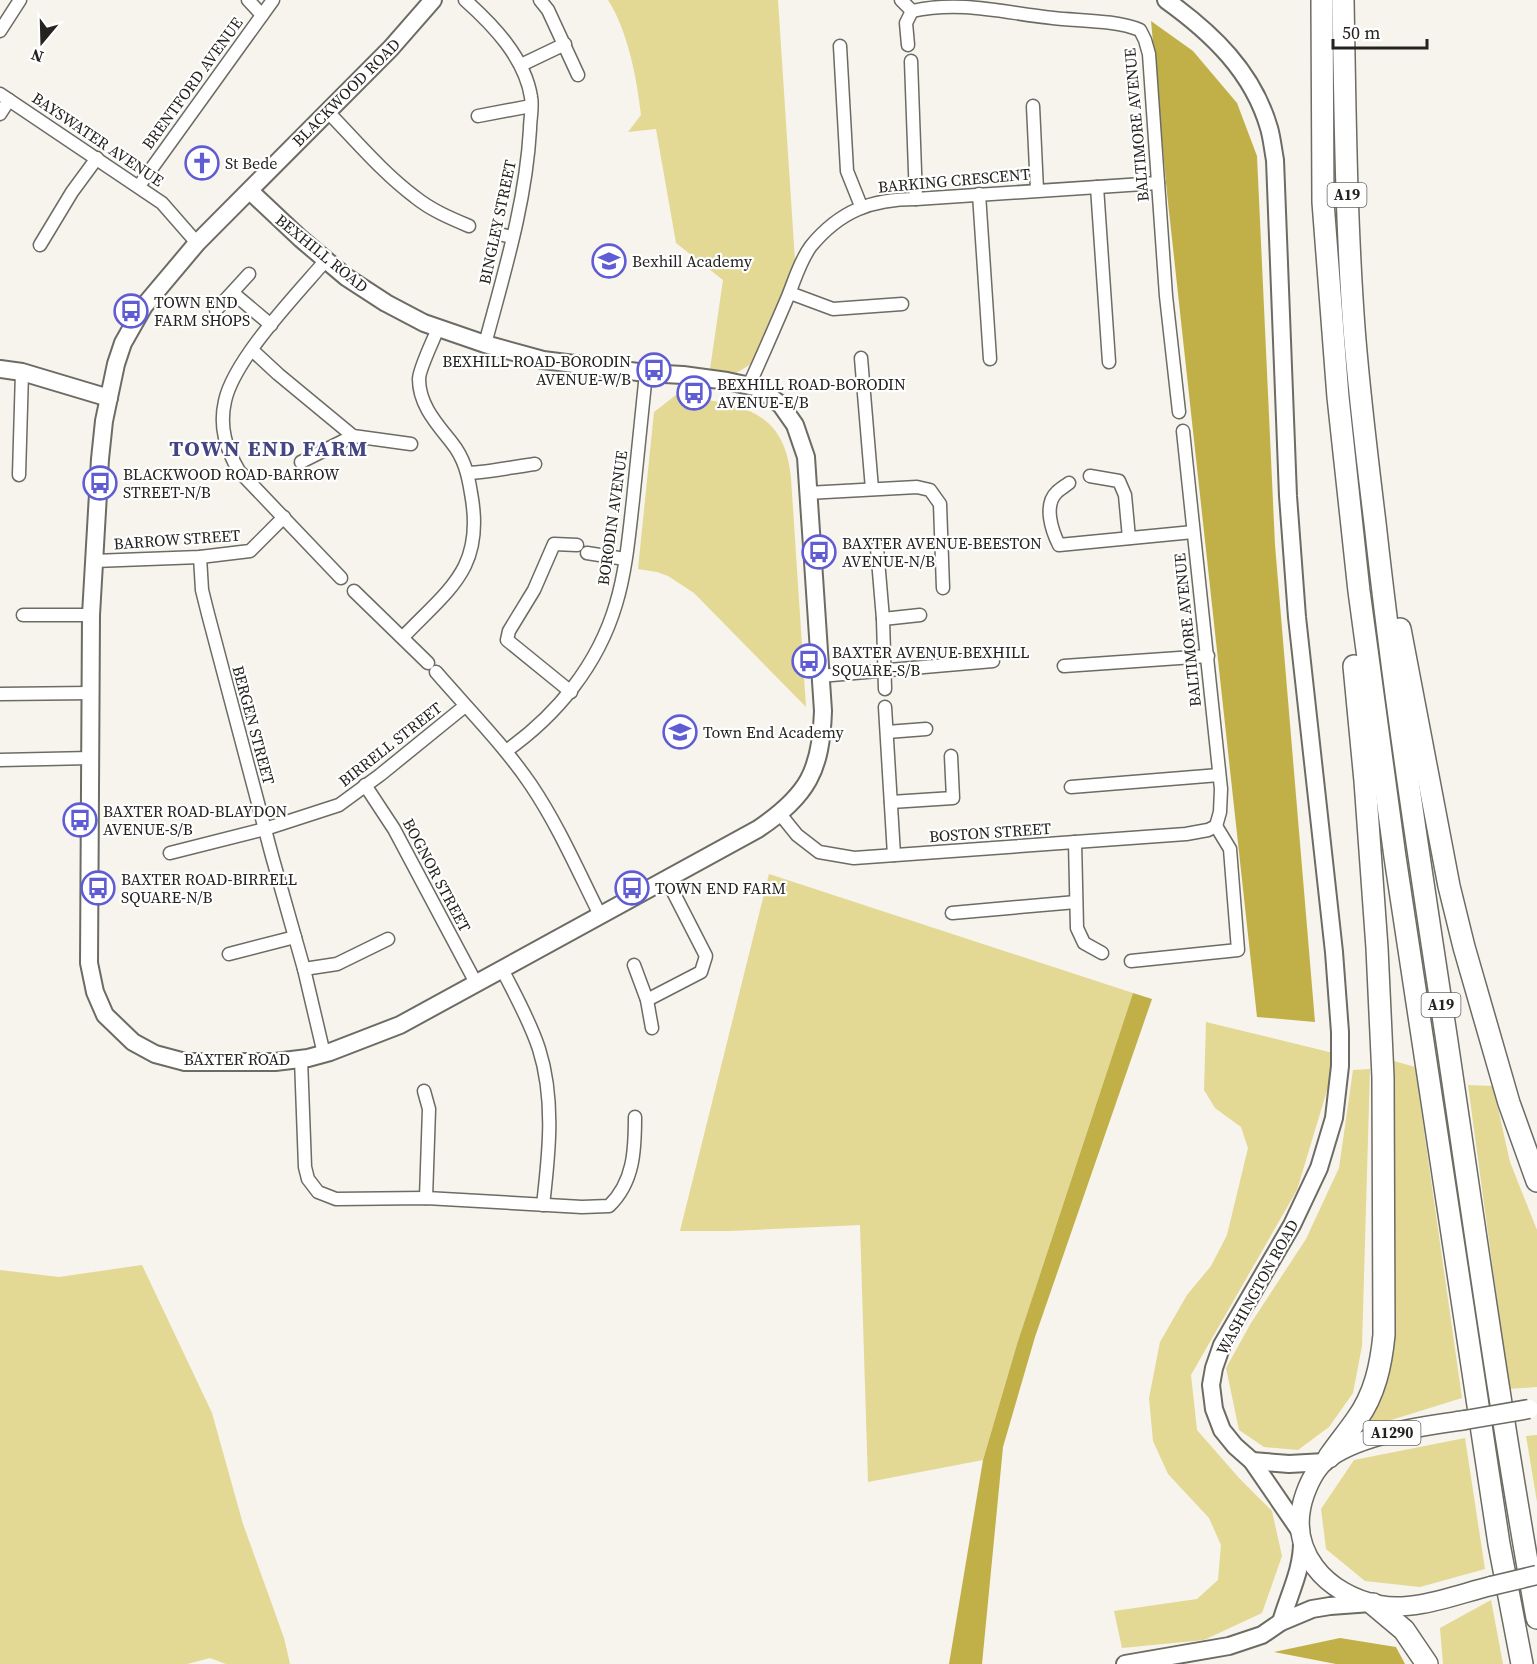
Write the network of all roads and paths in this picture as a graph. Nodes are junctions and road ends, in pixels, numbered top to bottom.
1 (20, 0) edge
2 (248, 0) edge
3 (273, 0) edge
4 (433, 0) edge
5 (465, 0) edge
6 (540, 0) edge
7 (901, 0) edge
8 (1166, 0) edge
9 (1322, 0) edge
10 (1343, 0) edge
11 (912, 11) junction
12 (262, 15) junction
13 (0, 31) edge
14 (565, 44) junction
15 (908, 45) dead end
16 (840, 46) dead end
17 (911, 61) dead end
18 (521, 65) junction
19 (578, 75) dead end
20 (5, 97) edge
21 (531, 106) junction
22 (1033, 106) dead end
23 (328, 112) junction
24 (0, 114) edge
25 (478, 116) dead end
26 (97, 158) junction
27 (1158, 183) junction
28 (139, 186) junction
29 (1097, 187) junction
30 (1037, 190) junction
31 (250, 191) junction
32 (978, 194) junction
33 (916, 199) junction
34 (861, 206) junction
35 (469, 226) dead end
36 (197, 243) junction
37 (40, 245) dead end
38 (326, 260) junction
39 (249, 273) dead end
40 (233, 293) junction
41 (790, 293) junction
42 (902, 304) dead end
43 (216, 310) dead end
44 (271, 325) junction
45 (438, 328) junction
46 (485, 344) junction
47 (252, 350) junction
48 (861, 357) dead end
49 (990, 359) dead end
50 (1109, 362) dead end
51 (0, 369) edge
52 (22, 372) junction
53 (646, 373) junction
54 (749, 386) junction
55 (1359, 389) junction
56 (109, 398) junction
57 (1179, 412) dead end
58 (1183, 431) dead end
59 (353, 436) junction
60 (411, 444) dead end
61 (302, 462) dead end
62 (535, 464) dead end
63 (468, 473) junction
64 (19, 475) dead end
65 (1090, 476) dead end
66 (1347, 479) junction
67 (1069, 483) dead end
68 (872, 489) junction
69 (807, 494) junction
70 (284, 518) junction
71 (1193, 532) junction
72 (1129, 538) junction
73 (877, 548) dead end
74 (200, 557) junction
75 (625, 559) junction
76 (94, 561) junction
77 (341, 578) dead end
78 (943, 588) dead end
79 (354, 591) dead end
80 (23, 615) dead end
81 (91, 615) junction
82 (920, 615) dead end
83 (883, 619) junction
84 (403, 637) junction
85 (1208, 656) junction
86 (993, 662) dead end
87 (1064, 666) dead end
88 (884, 671) junction
89 (820, 676) junction
90 (885, 689) dead end
91 (571, 692) junction
92 (92, 693) junction
93 (0, 694) edge
94 (465, 706) junction
95 (885, 707) dead end
96 (926, 729) dead end
97 (887, 732) junction
98 (506, 751) junction
99 (951, 756) dead end
100 (90, 758) junction
101 (0, 760) edge
102 (1218, 775) junction
103 (365, 785) junction
104 (1071, 787) dead end
105 (891, 802) junction
106 (780, 814) junction
107 (1216, 826) junction
108 (265, 829) junction
109 (1075, 842) junction
110 (170, 852) dead end
111 (894, 855) junction
112 (666, 878) junction
113 (1076, 902) junction
114 (952, 913) dead end
115 (600, 915) junction
116 (295, 937) junction
117 (388, 939) dead end
118 (1102, 953) dead end
119 (229, 954) dead end
120 (1131, 960) dead end
121 (634, 965) dead end
122 (304, 969) junction
123 (502, 969) junction
124 (476, 983) junction
125 (647, 1000) junction
126 (652, 1028) dead end
127 (324, 1054) junction
128 (301, 1059) junction
129 (424, 1091) dead end
130 (635, 1117) dead end
131 (1537, 1181) edge
132 (426, 1198) junction
133 (543, 1205) junction
134 (1533, 1409) edge
135 (1327, 1460) junction
136 (1252, 1461) junction
137 (1301, 1533) junction
138 (1537, 1575) edge
139 (1372, 1604) junction
140 (1537, 1618) edge
141 (1281, 1622) junction
142 (1125, 1664) edge
143 (1427, 1664) edge
144 (1521, 1664) edge

1 - 13 street
2 - 12 street
3 - 12 street, BRENTFORD AVENUE
4 - 23 street, BLACKWOOD ROAD
5 - 18 street, BINGLEY STREET
6 - 14 street
7 - 11 street
8 - 136 street, WASHINGTON ROAD
9 - 66 highway, A19
10 - 55 highway, A19
11 - 15 street
11 - 27 street, BALTIMORE AVENUE
12 - 28 street, BRENTFORD AVENUE
14 - 18 street
14 - 19 street
16 - 34 street
17 - 33 street
18 - 21 street, BINGLEY STREET
20 - 24 street
20 - 26 street, BAYSWATER AVENUE
21 - 25 street
21 - 46 street, BINGLEY STREET
22 - 30 street
23 - 31 street, BLACKWOOD ROAD
23 - 35 street
26 - 28 street, BAYSWATER AVENUE
26 - 37 street
27 - 29 street, BARKING CRESCENT
27 - 57 street, BALTIMORE AVENUE
28 - 36 street, BAYSWATER AVENUE
29 - 30 street, BARKING CRESCENT
29 - 50 street
30 - 32 street, BARKING CRESCENT
31 - 36 street, BLACKWOOD ROAD
31 - 38 street, BEXHILL ROAD
32 - 33 street, BARKING CRESCENT
32 - 49 street
33 - 34 street, BARKING CRESCENT
34 - 41 street, BARKING CRESCENT
36 - 56 street, BLACKWOOD ROAD
38 - 44 street
38 - 45 street, BEXHILL ROAD
39 - 40 street
40 - 43 street
40 - 44 street
41 - 42 street
41 - 54 street, BARKING CRESCENT
44 - 47 street
45 - 46 street, BEXHILL ROAD
45 - 63 street
46 - 53 street, BEXHILL ROAD
47 - 59 street
47 - 70 street
48 - 68 street
51 - 52 street
52 - 56 street
52 - 64 street
53 - 54 street, BEXHILL ROAD
53 - 75 street, BORODIN AVENUE
54 - 69 street, BEXHILL ROAD
55 - 131 highway
55 - 140 highway, A19
56 - 76 street, BLACKWOOD ROAD
58 - 71 street, BALTIMORE AVENUE
59 - 60 street
59 - 61 street
62 - 63 street
63 - 84 street
65 - 72 street
66 - 135 highway
66 - 144 highway, A19
67 - 72 street
68 - 69 street
68 - 78 street
69 - 89 street, BEXHILL ROAD
70 - 74 street, BARROW STREET
70 - 77 street
71 - 72 street
71 - 85 street, BALTIMORE AVENUE
73 - 83 street
74 - 76 street, BARROW STREET
74 - 108 street, BERGEN STREET
75 - 91 street, BORODIN AVENUE
75 - 91 street, BORODIN AVENUE
76 - 81 street, BAXTER ROAD
79 - 84 street
80 - 81 street
81 - 92 street, BAXTER ROAD
82 - 83 street
83 - 88 street
84 - 94 street
85 - 87 street
85 - 102 street, BALTIMORE AVENUE
86 - 88 street
88 - 89 street
88 - 90 street
89 - 106 street, BEXHILL ROAD
91 - 98 street, BORODIN AVENUE
92 - 93 street
92 - 100 street, BAXTER ROAD
94 - 98 street
94 - 103 street, BIRRELL STREET
95 - 97 street
96 - 97 street
97 - 105 street
98 - 115 street
99 - 105 street
100 - 101 street
100 - 128 street, BAXTER ROAD
102 - 104 street
102 - 107 street, BALTIMORE AVENUE
103 - 108 street, BIRRELL STREET
103 - 124 street, BOGNOR STREET
105 - 111 street
106 - 111 street, BOSTON STREET
106 - 112 street, BAXTER ROAD
107 - 109 street, BOSTON STREET
107 - 120 street
108 - 110 street, BIRRELL STREET
108 - 116 street, BERGEN STREET
109 - 111 street, BOSTON STREET
109 - 113 street
112 - 115 street, BAXTER ROAD
112 - 125 street
113 - 114 street
113 - 118 street
115 - 123 street, BAXTER ROAD
116 - 119 street
116 - 122 street, BERGEN STREET
117 - 122 street
121 - 125 street
122 - 127 street, BERGEN STREET
123 - 124 street, BAXTER ROAD
123 - 133 street
124 - 127 street, BAXTER ROAD
125 - 126 street
127 - 128 street, BAXTER ROAD
128 - 132 street
129 - 132 street
130 - 133 street
132 - 133 street
134 - 135 main road, A1290, bridge
135 - 136 street
135 - 137 main road
136 - 137 street, WASHINGTON ROAD
137 - 139 main road
137 - 141 street
138 - 139 main road, bridge
139 - 141 street
139 - 143 highway
141 - 142 street

